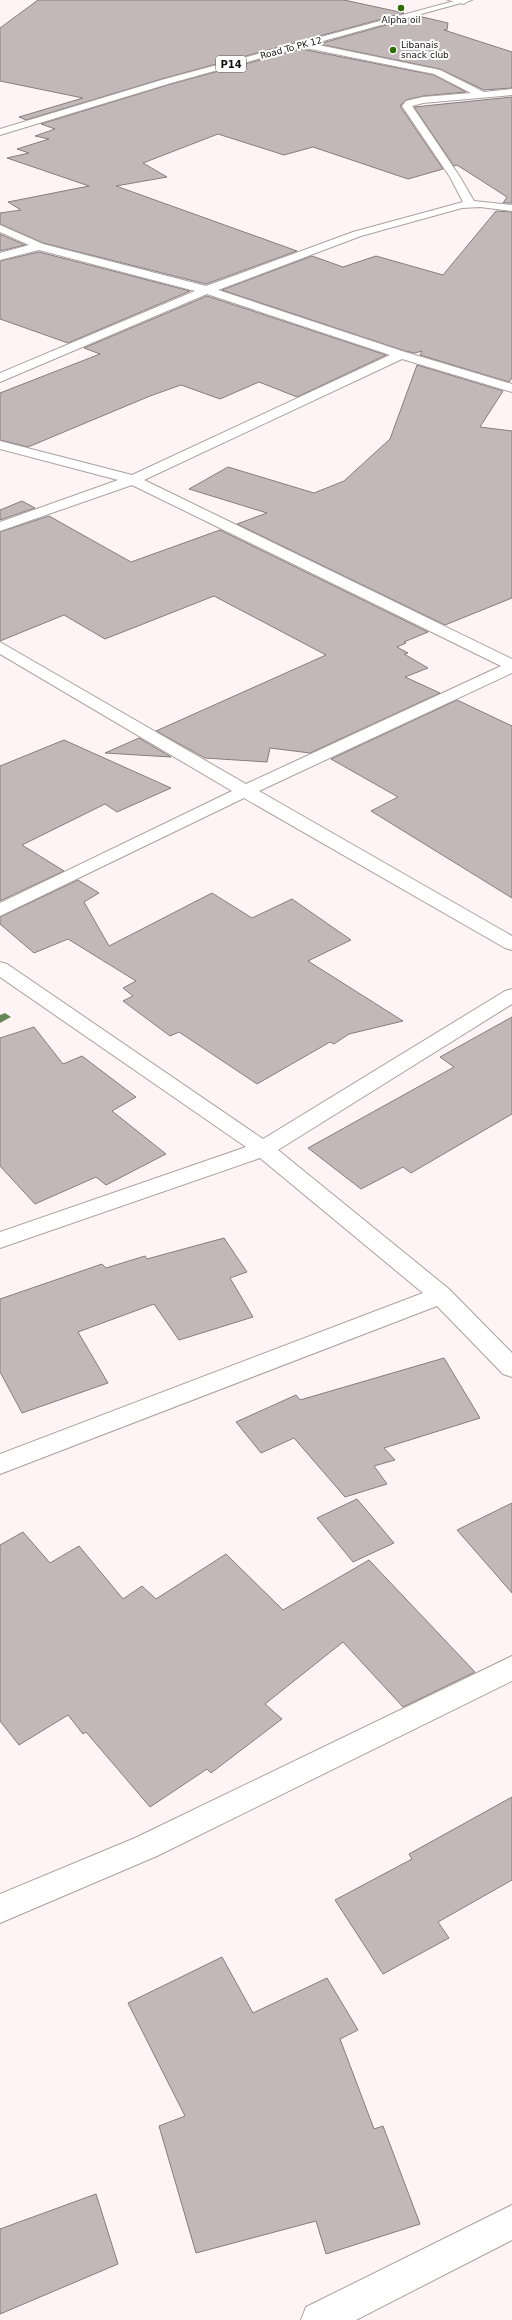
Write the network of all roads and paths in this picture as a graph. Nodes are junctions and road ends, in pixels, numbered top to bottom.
1 (452, 0) edge
2 (466, 1) edge
3 (304, 45) junction
4 (512, 92) edge
5 (483, 95) junction
6 (0, 132) edge
7 (470, 204) junction
8 (512, 208) edge
9 (0, 228) edge
10 (39, 246) junction
11 (0, 257) edge
12 (207, 290) junction
13 (401, 355) junction
14 (0, 378) edge
15 (512, 388) edge
16 (0, 445) edge
17 (133, 480) junction
18 (0, 527) edge
19 (0, 647) edge
20 (512, 666) edge
21 (245, 792) junction
22 (0, 910) edge
23 (512, 944) edge
24 (4, 976) edge
25 (512, 995) edge
26 (263, 1149) junction
27 (0, 1240) edge
28 (441, 1296) junction
29 (512, 1368) edge
30 (0, 1464) edge
31 (512, 1668) edge
32 (0, 1909) edge
33 (512, 2222) edge
34 (319, 2320) edge

1 - 2 street
2 - 3 street, Road To PK 12 / P14
3 - 5 street
3 - 6 street, Road To PK 12 / P14
4 - 5 street
5 - 7 street
7 - 8 street
7 - 12 street
9 - 10 street
10 - 11 street
10 - 12 street
12 - 13 street
12 - 14 street
13 - 15 street
13 - 17 street
16 - 17 street
17 - 18 street
17 - 20 street
19 - 21 street
20 - 21 street
21 - 22 street
21 - 23 street
24 - 26 street
25 - 26 street
26 - 27 street
26 - 28 street
28 - 29 street
28 - 30 street
31 - 32 street
33 - 34 street

